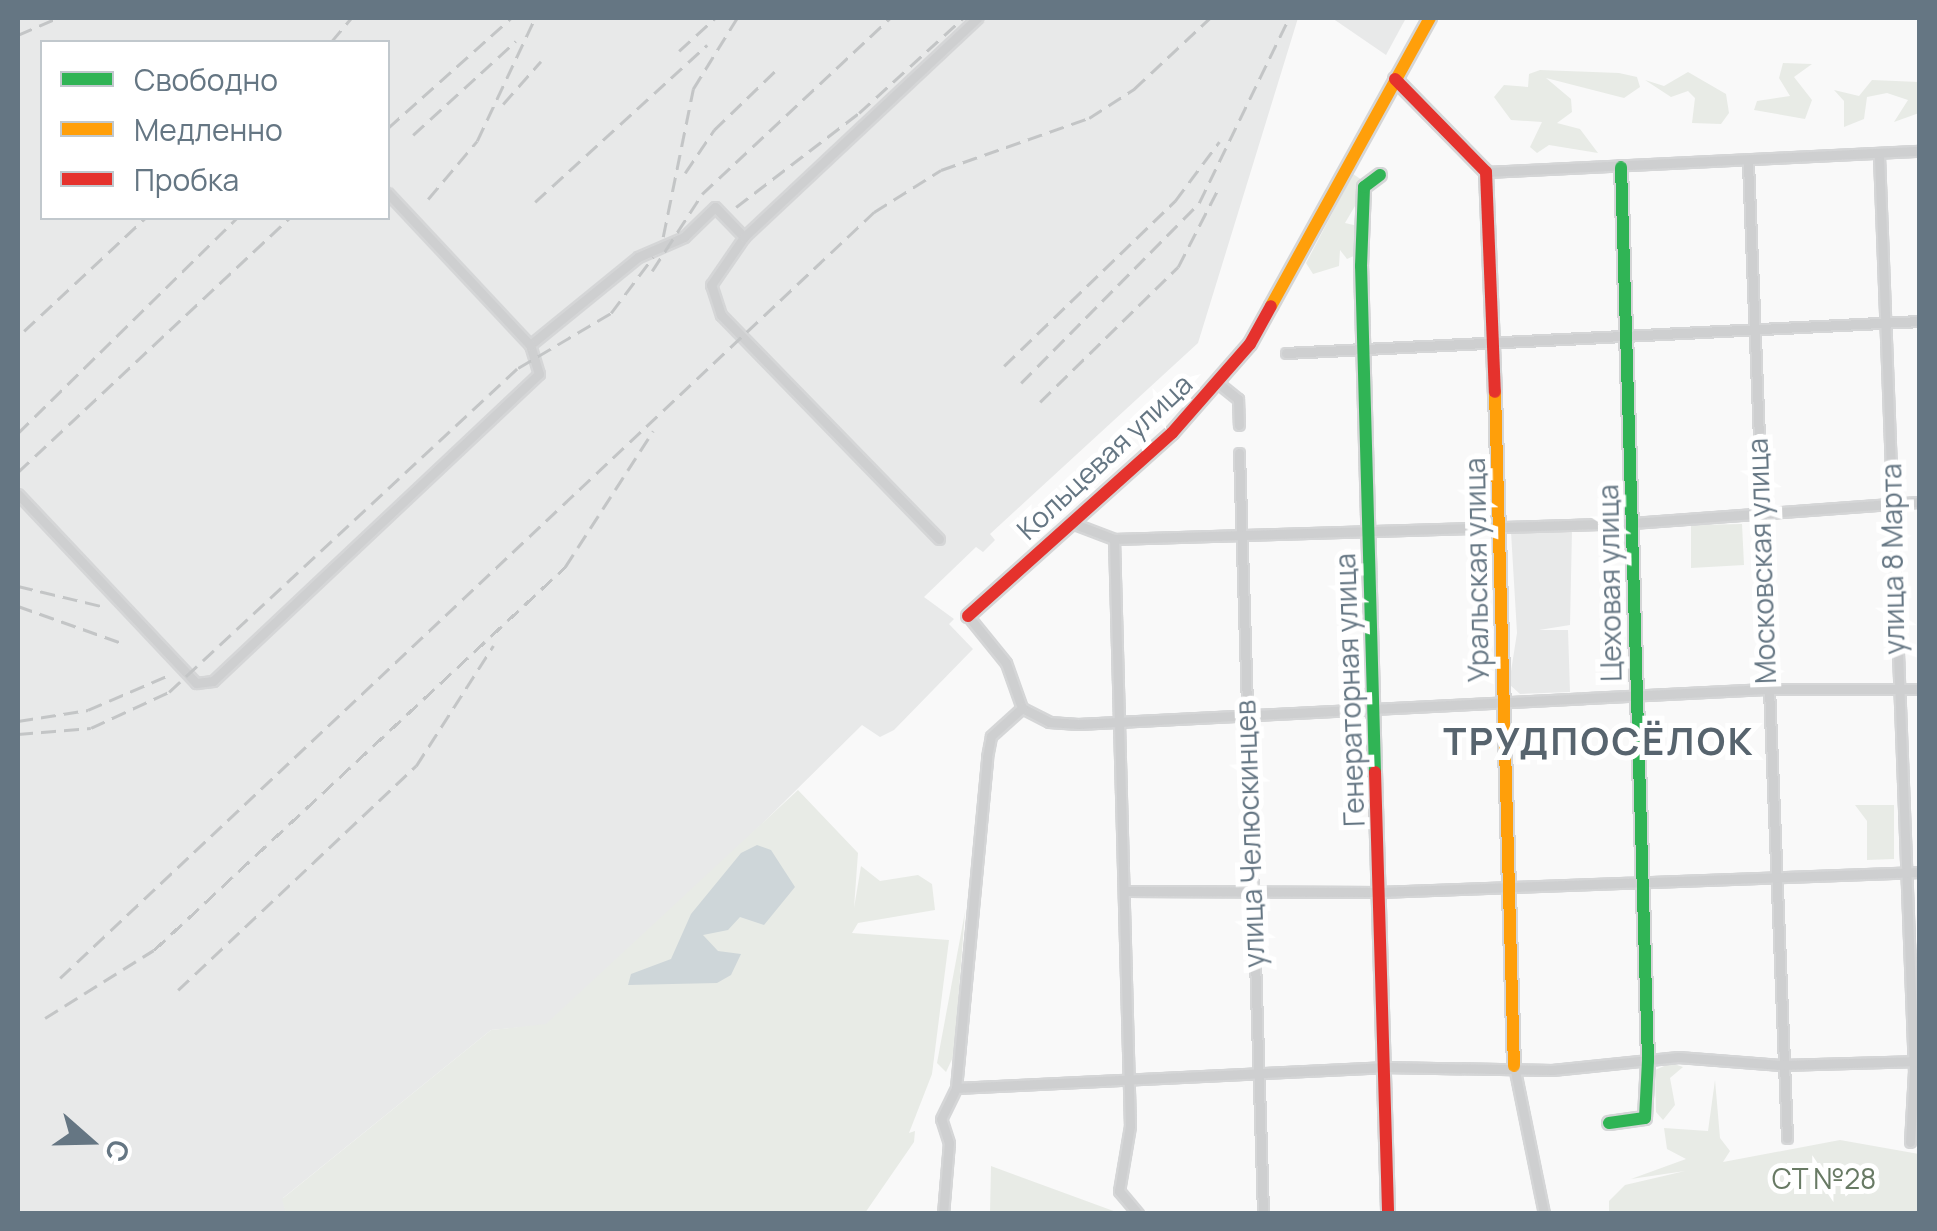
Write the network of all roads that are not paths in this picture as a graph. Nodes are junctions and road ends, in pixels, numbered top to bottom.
1 (978, 18) edge
2 (1430, 18) edge
3 (1394, 79) junction
4 (1920, 151) edge
5 (1879, 156) junction
6 (1748, 163) junction
7 (1621, 167) junction
8 (1486, 172) junction
9 (1380, 175) dead end
10 (390, 195) edge
11 (744, 237) junction
12 (1920, 321) edge
13 (1888, 326) junction
14 (1753, 331) junction
15 (1626, 340) junction
16 (530, 345) junction
17 (1495, 348) junction
18 (1362, 349) junction
19 (1286, 353) dead end
20 (1218, 384) junction
21 (1239, 425) dead end
22 (1239, 454) dead end
23 (18, 494) edge
24 (1920, 502) edge
25 (1889, 506) junction
26 (1758, 510) junction
27 (1072, 523) junction
28 (1634, 523) junction
29 (1502, 526) junction
30 (1369, 529) junction
31 (1241, 536) junction
32 (939, 538) dead end
33 (1114, 539) junction
34 (968, 616) joint
35 (1920, 688) edge
36 (1766, 689) junction
37 (1894, 690) junction
38 (1636, 699) junction
39 (1504, 705) junction
40 (1022, 708) junction
41 (1377, 708) junction
42 (1245, 714) junction
43 (1118, 720) junction
44 (1920, 872) edge
45 (1904, 873) junction
46 (1775, 874) junction
47 (1644, 881) junction
48 (1509, 887) junction
49 (1250, 891) junction
50 (1127, 892) junction
51 (1379, 892) junction
52 (1648, 1060) junction
53 (1915, 1062) edge
54 (1781, 1065) junction
55 (1514, 1066) junction
56 (1382, 1068) junction
57 (1258, 1074) junction
58 (1128, 1081) junction
59 (956, 1088) junction
60 (1608, 1122) dead end
61 (1787, 1138) dead end
62 (1910, 1142) dead end
63 (943, 1214) edge
64 (1138, 1214) edge
65 (1263, 1214) edge
66 (1388, 1214) edge
67 (1544, 1214) edge

1 - 11 street
2 - 3 street, Кольцевая улица
3 - 8 street
3 - 20 street, Кольцевая улица
4 - 5 street
5 - 6 street
5 - 13 street, улица 8 Марта
6 - 7 street
6 - 14 street, Московская улица
7 - 8 street
7 - 15 street, Цеховая улица
8 - 17 street, Уральская улица
9 - 18 street, Генераторная улица
10 - 16 street
11 - 16 street
11 - 32 street
12 - 13 street
13 - 14 street
13 - 25 street, улица 8 Марта
14 - 15 street
14 - 26 street, Московская улица
15 - 17 street
15 - 28 street, Цеховая улица
16 - 23 street
17 - 18 street
17 - 29 street, Уральская улица
18 - 19 street
18 - 30 street, Генераторная улица
20 - 21 street
20 - 27 street, Кольцевая улица
22 - 31 street, улица Челюскинцев
24 - 25 street
25 - 26 street
25 - 37 street, улица 8 Марта
26 - 28 street
26 - 36 street, Московская улица
27 - 33 street
27 - 34 street, Кольцевая улица
28 - 29 street
28 - 38 street, Цеховая улица
29 - 30 street
29 - 39 street, Уральская улица
30 - 31 street
30 - 41 street, Генераторная улица
31 - 33 street
31 - 42 street, улица Челюскинцев
33 - 43 street
34 - 40 street, Кольцевая улица
35 - 37 street
36 - 37 street
36 - 38 street
36 - 46 street, Московская улица
37 - 45 street, улица 8 Марта
38 - 39 street
38 - 47 street, Цеховая улица
39 - 41 street
39 - 48 street, Уральская улица
40 - 43 street
40 - 59 street
41 - 42 street
41 - 51 street, Генераторная улица
42 - 43 street
42 - 49 street, улица Челюскинцев
43 - 50 street
44 - 45 street
45 - 46 street
45 - 53 street, улица 8 Марта
46 - 47 street
46 - 54 street, Московская улица
47 - 48 street
47 - 52 street, Цеховая улица
48 - 51 street
48 - 55 street, Уральская улица
49 - 50 street
49 - 51 street
49 - 57 street, улица Челюскинцев
50 - 58 street
51 - 56 street, Генераторная улица
52 - 54 street
52 - 55 street
52 - 60 street, Цеховая улица
53 - 54 street
53 - 62 street, улица 8 Марта
54 - 61 street, Московская улица
55 - 56 street
55 - 67 street, Уральская улица
56 - 57 street
56 - 66 street, Генераторная улица
57 - 58 street
57 - 65 street, улица Челюскинцев
58 - 59 street
58 - 64 street
59 - 63 street

